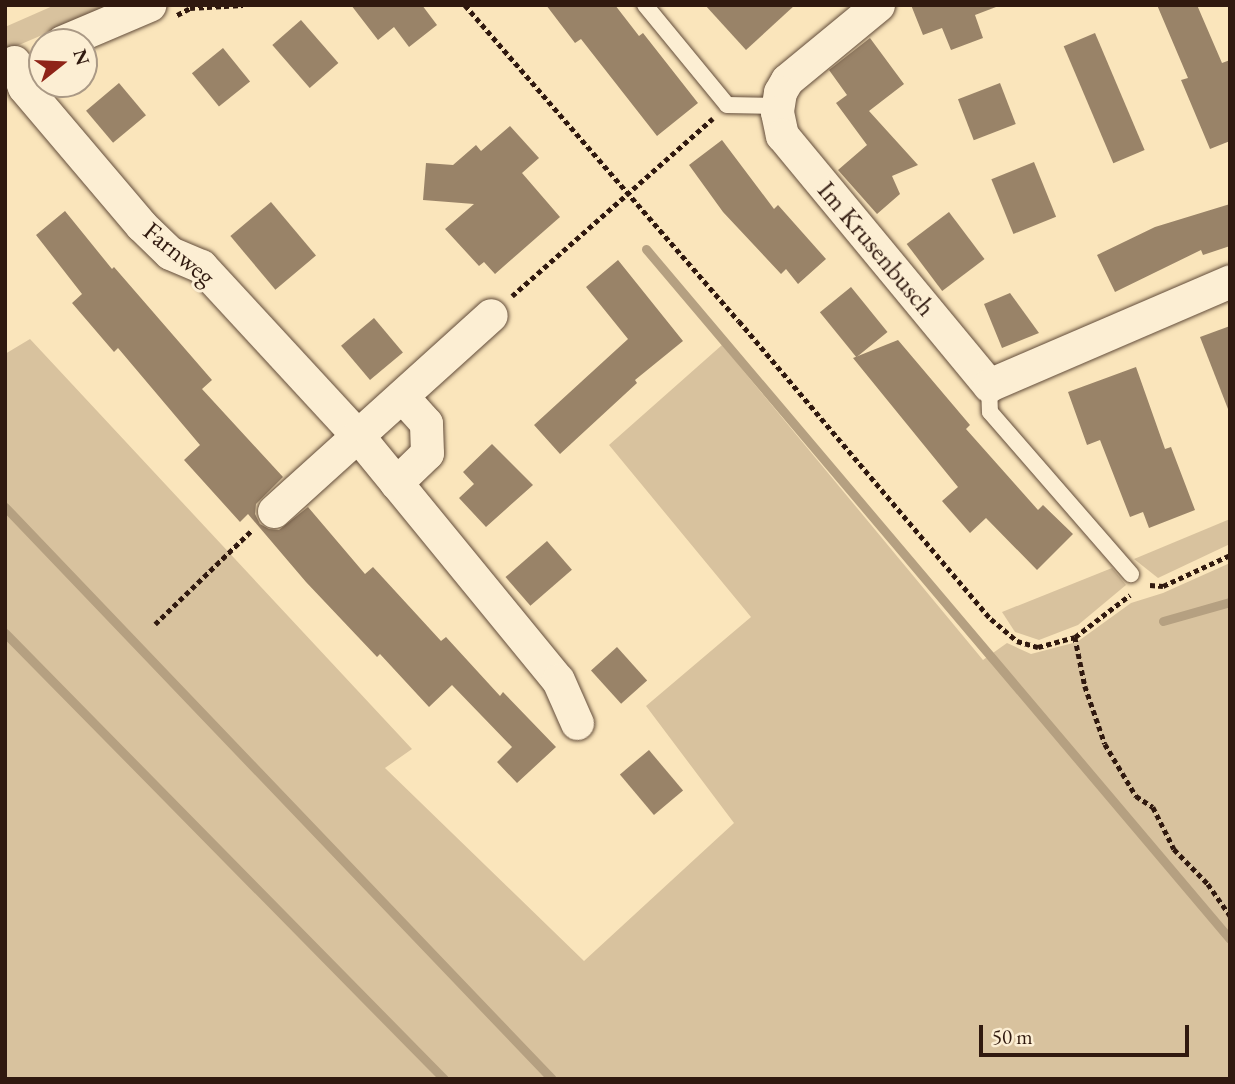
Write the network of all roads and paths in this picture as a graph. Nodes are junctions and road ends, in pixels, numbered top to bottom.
1 (149, 5) edge
2 (243, 5) edge
3 (465, 5) edge
4 (645, 5) edge
5 (190, 8) dead end
6 (862, 10) edge
7 (95, 28) edge
8 (21, 60) edge
9 (727, 105) junction
10 (778, 106) junction
11 (626, 193) junction
12 (1230, 281) edge
13 (491, 315) joint
14 (989, 385) junction
15 (402, 396) junction
16 (358, 436) junction
17 (396, 483) junction
18 (274, 511) joint
19 (1230, 555) edge
20 (1137, 579) joint
21 (1134, 592) dead end
22 (155, 624) dead end
23 (1075, 637) junction
24 (577, 723) dead end
25 (1230, 916) edge

1 - 7 street
2 - 5 path
3 - 11 path
4 - 9 lane
6 - 10 street
8 - 16 street, Farnweg
9 - 10 lane
9 - 11 path
10 - 14 street, Im Krusenbusch
11 - 13 path
11 - 23 path
12 - 14 street
13 - 15 street
14 - 20 lane, Im Krusenbusch
15 - 16 street
15 - 17 street
16 - 17 street, Farnweg
16 - 18 street
17 - 24 street, Farnweg
18 - 22 path
19 - 20 path
21 - 23 path
23 - 25 path

